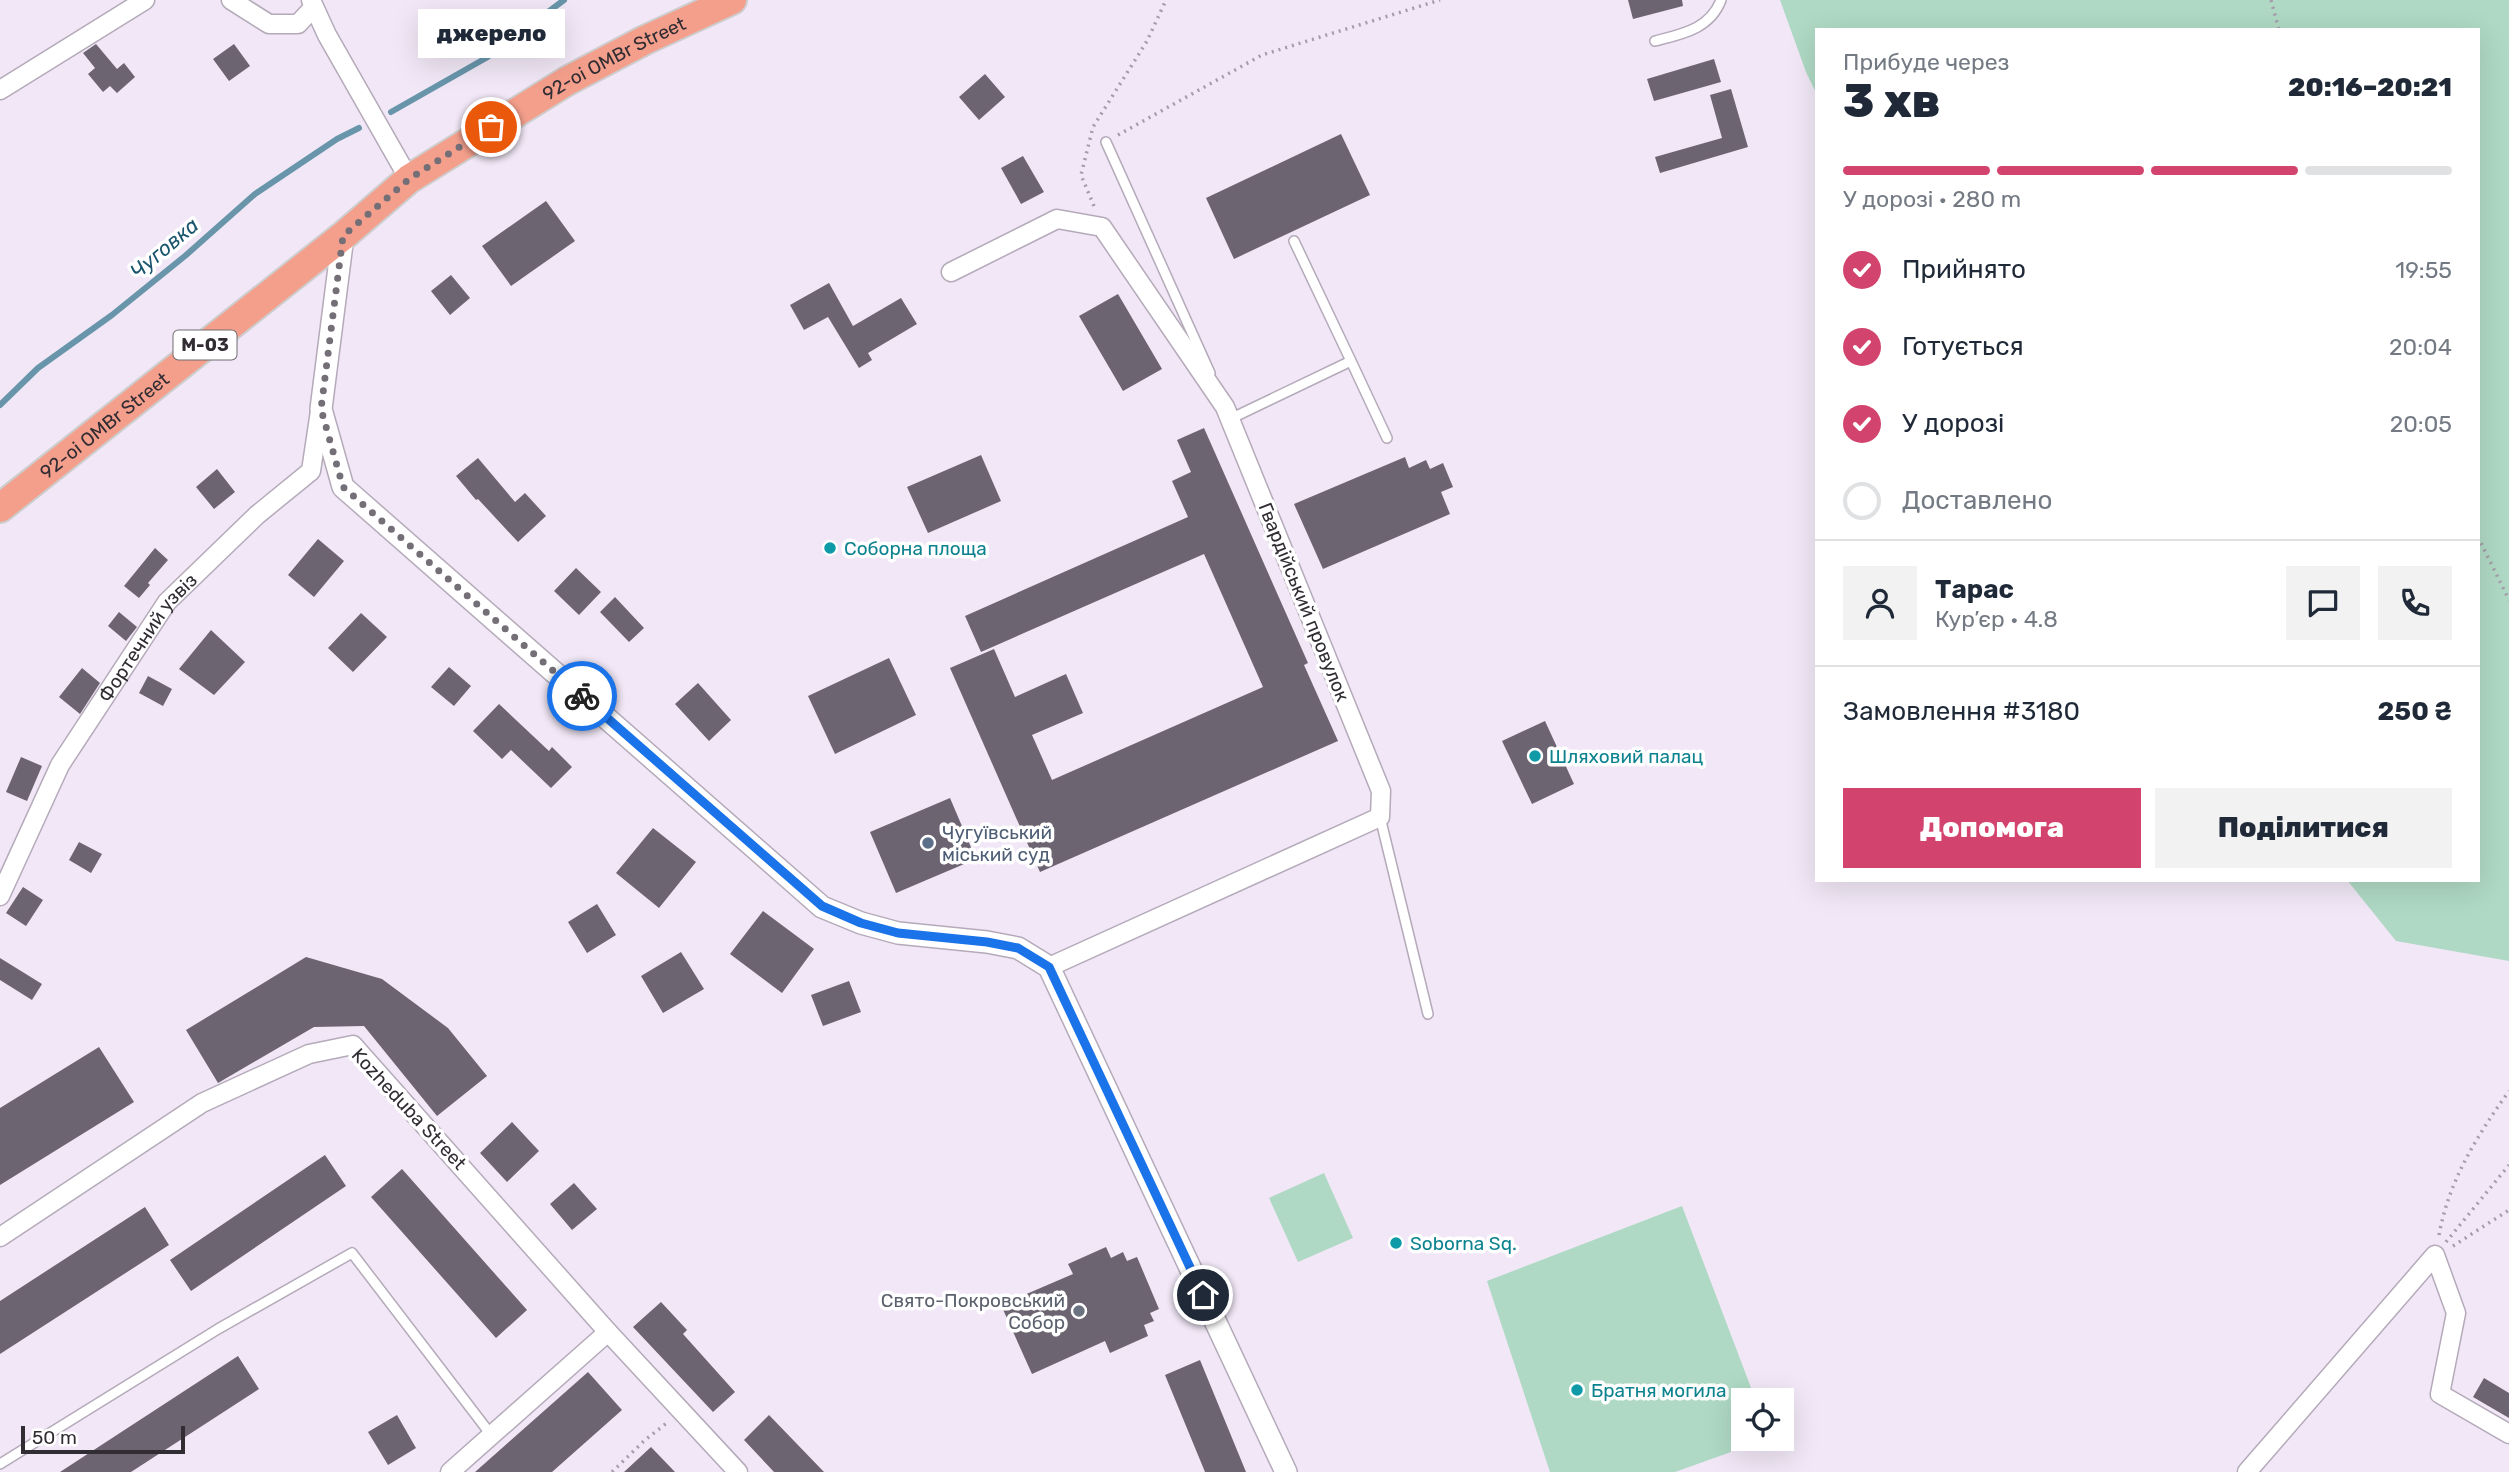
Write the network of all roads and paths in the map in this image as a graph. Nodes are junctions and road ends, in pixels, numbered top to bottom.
1 (145, 0) edge
2 (231, 0) edge
3 (732, 0) edge
4 (1166, 0) edge
5 (1440, 0) edge
6 (1721, 0) edge
7 (2271, 0) edge
8 (312, 4) edge
9 (2278, 28) edge
10 (1147, 41) dead end
11 (1656, 41) dead end
12 (0, 90) edge
13 (1107, 142) joint
14 (409, 179) junction
15 (343, 236) junction
16 (1294, 241) dead end
17 (951, 272) dead end
18 (1351, 361) junction
19 (321, 409) junction
20 (1228, 413) junction
21 (1387, 438) dead end
22 (0, 508) edge
23 (2480, 541) edge
24 (2509, 600) edge
25 (1380, 817) junction
26 (0, 896) edge
27 (1049, 967) junction
28 (1428, 1014) dead end
29 (2509, 1091) edge
30 (2509, 1165) edge
31 (2509, 1210) edge
32 (0, 1237) edge
33 (2435, 1255) junction
34 (608, 1332) junction
35 (682, 1411) junction
36 (2509, 1434) edge
37 (492, 1436) junction
38 (0, 1464) edge
39 (450, 1472) edge
40 (612, 1472) edge
41 (738, 1472) edge
42 (1286, 1472) edge
43 (2247, 1472) edge

1 - 12 street
2 - 8 street
3 - 14 highway, 92-oi OMBr Street / М-03
4 - 10 path
5 - 13 path
6 - 11 lane
7 - 9 path
8 - 14 street
13 - 20 lane
14 - 15 highway, 92-oi OMBr Street / М-03
15 - 19 street, Фортечний узвіз
15 - 22 highway, 92-oi OMBr Street / М-03
16 - 18 lane
17 - 20 street, Гвардійський провулок
18 - 20 lane
18 - 21 lane
19 - 26 street, Фортечний узвіз
19 - 27 street, Фортечний узвіз
20 - 25 street, Гвардійський провулок
23 - 24 path
25 - 27 street
25 - 28 lane
27 - 42 street
29 - 33 path
30 - 33 path
31 - 33 path
32 - 34 street, Kozheduba Street
33 - 36 street
33 - 43 street
34 - 35 street, Kozheduba Street
34 - 37 street
35 - 40 path
35 - 41 street, Kozheduba Street
37 - 38 lane
37 - 39 street

